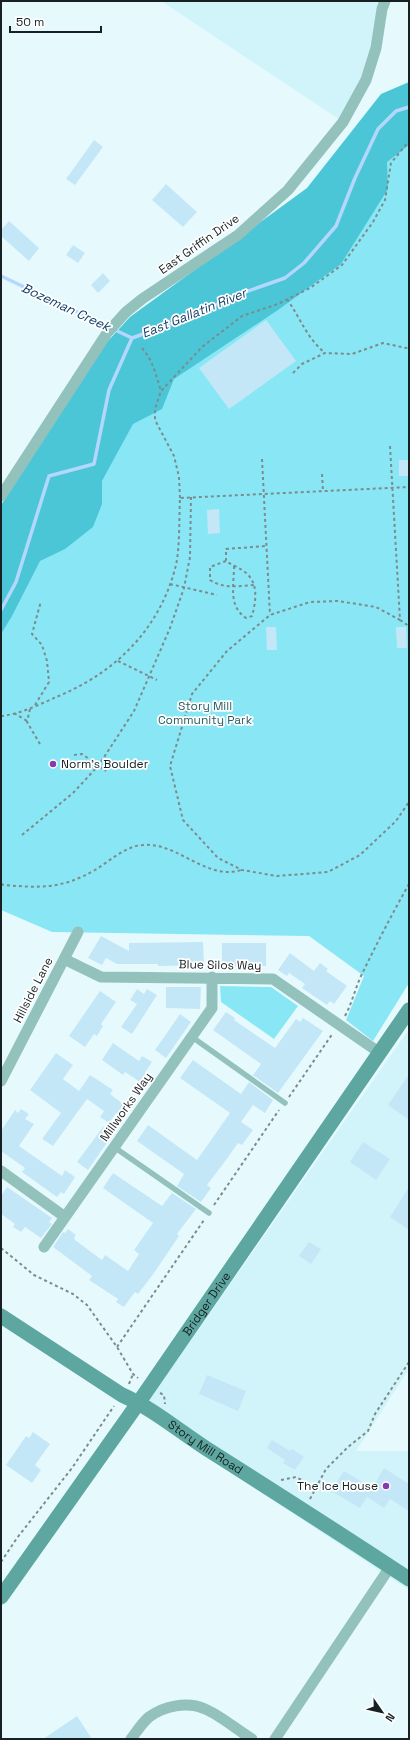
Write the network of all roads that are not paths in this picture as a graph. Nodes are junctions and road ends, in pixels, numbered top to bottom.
1 (385, 1) edge
2 (1, 496) edge
3 (78, 932) dead end
4 (64, 959) junction
5 (212, 978) junction
6 (409, 1010) edge
7 (192, 1037) junction
8 (380, 1053) junction
9 (1, 1081) edge
10 (285, 1102) road end
11 (114, 1147) junction
12 (1, 1172) edge
13 (208, 1213) road end
14 (65, 1216) junction
15 (44, 1247) dead end
16 (1, 1316) edge
17 (139, 1402) junction
18 (390, 1567) junction
19 (409, 1579) edge
20 (1, 1597) edge
21 (131, 1739) edge
22 (252, 1739) edge
23 (275, 1739) edge

1 - 2 street, East Griffin Drive
3 - 4 street, Hillside Lane
4 - 5 street, Blue Silos Way
4 - 9 street, Hillside Lane
5 - 7 street, Millworks Way
5 - 8 street, Blue Silos Way
6 - 8 main road, Bridger Drive
7 - 10 lane
7 - 11 street, Millworks Way
8 - 17 main road, Bridger Drive
11 - 13 lane
11 - 14 street, Millworks Way
12 - 14 street
14 - 15 street, Millworks Way
16 - 17 main road, Story Mill Road
17 - 18 main road, Story Mill Road
17 - 20 main road, Bridger Drive
18 - 19 main road, Story Mill Road
18 - 23 street
21 - 22 street

